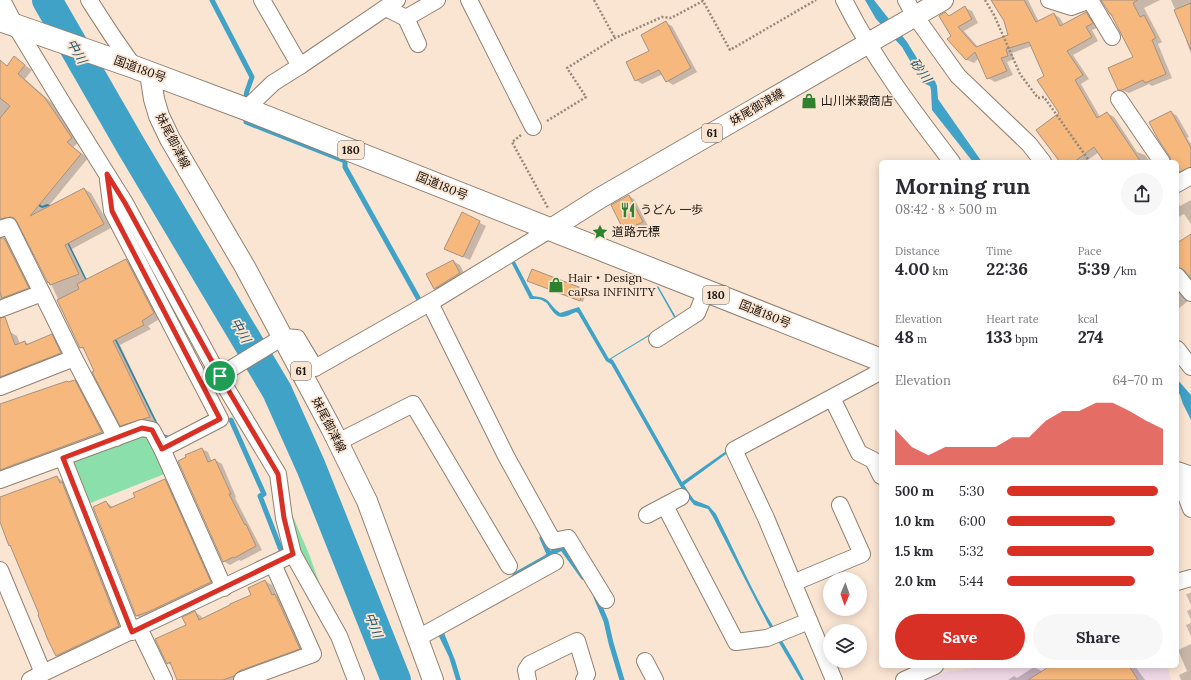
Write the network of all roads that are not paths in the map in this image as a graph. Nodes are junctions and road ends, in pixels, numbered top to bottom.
1 (2, 0) edge
2 (89, 0) edge
3 (262, 0) edge
4 (437, 0) edge
5 (469, 0) edge
6 (844, 0) edge
7 (943, 0) edge
8 (1049, 0) edge
9 (391, 4) edge
10 (910, 12) edge
11 (406, 18) junction
12 (8, 22) edge
13 (1112, 37) dead end
14 (871, 42) junction
15 (418, 44) dead end
16 (300, 66) junction
17 (135, 68) junction
18 (1119, 99) dead end
19 (246, 108) junction
20 (540, 124) road end
21 (950, 160) edge
22 (1041, 160) edge
23 (1161, 160) edge
24 (107, 174) junction
25 (1191, 176) edge
26 (1179, 183) edge
27 (0, 229) edge
28 (551, 229) junction
29 (1179, 278) edge
30 (706, 291) junction
31 (42, 293) junction
32 (1191, 293) edge
33 (425, 305) junction
34 (0, 309) edge
35 (280, 339) junction
36 (657, 339) dead end
37 (74, 358) junction
38 (879, 359) edge
39 (879, 370) edge
40 (221, 375) junction
41 (0, 387) edge
42 (832, 398) junction
43 (116, 438) junction
44 (338, 442) junction
45 (162, 449) junction
46 (63, 458) junction
47 (879, 472) edge
48 (1181, 474) edge
49 (0, 480) edge
50 (681, 497) dead end
51 (840, 505) dead end
52 (665, 506) junction
53 (1191, 509) edge
54 (647, 515) dead end
55 (293, 554) junction
56 (555, 562) dead end
57 (273, 564) junction
58 (508, 566) dead end
59 (0, 570) edge
60 (1191, 578) edge
61 (1179, 581) edge
62 (793, 583) junction
63 (224, 588) junction
64 (606, 600) dead end
65 (809, 621) junction
66 (136, 630) junction
67 (418, 638) junction
68 (645, 661) dead end
69 (931, 668) edge
70 (36, 677) edge
71 (164, 680) edge
72 (242, 680) edge
73 (356, 680) edge
74 (433, 680) edge
75 (528, 680) edge
76 (584, 680) edge
77 (655, 680) edge
78 (834, 680) edge
79 (904, 680) edge

1 - 12 street
2 - 17 street
3 - 16 street
4 - 11 street
5 - 20 street
6 - 14 street
7 - 10 main road, 妹尾御津線 / 61
8 - 13 street
9 - 11 street
9 - 16 street
10 - 14 main road, 妹尾御津線 / 61
10 - 22 street
11 - 15 street
12 - 17 highway, 国道180号 / 180
12 - 24 street
14 - 21 street
14 - 28 main road, 妹尾御津線 / 61
16 - 19 street
17 - 19 highway, 国道180号 / 180
17 - 35 main road, 妹尾御津線 / 61
18 - 23 street
19 - 28 highway, 国道180号 / 180
24 - 40 street
24 - 45 street
25 - 26 street
27 - 31 street
28 - 30 highway, 国道180号 / 180
28 - 33 street
29 - 32 street
30 - 36 street
30 - 38 highway, 国道180号 / 180
31 - 34 street
31 - 37 street
33 - 35 street
33 - 64 street
35 - 40 street
35 - 44 main road, 妹尾御津線 / 61
37 - 41 street
37 - 43 street
39 - 42 street
40 - 55 street
42 - 47 street
42 - 62 street
43 - 45 street
43 - 46 street
44 - 58 street
44 - 67 main road, 妹尾御津線 / 61
45 - 63 street
46 - 49 street
46 - 66 street
48 - 53 street
50 - 52 street
51 - 62 street
52 - 54 street
52 - 65 street
55 - 57 street
55 - 73 street
56 - 67 street
57 - 63 street
57 - 72 street
59 - 70 street
60 - 61 street
62 - 65 street
63 - 66 street
65 - 78 street
66 - 70 street
66 - 71 street
67 - 74 main road, 妹尾御津線 / 61
68 - 77 street
69 - 79 street
75 - 76 street

